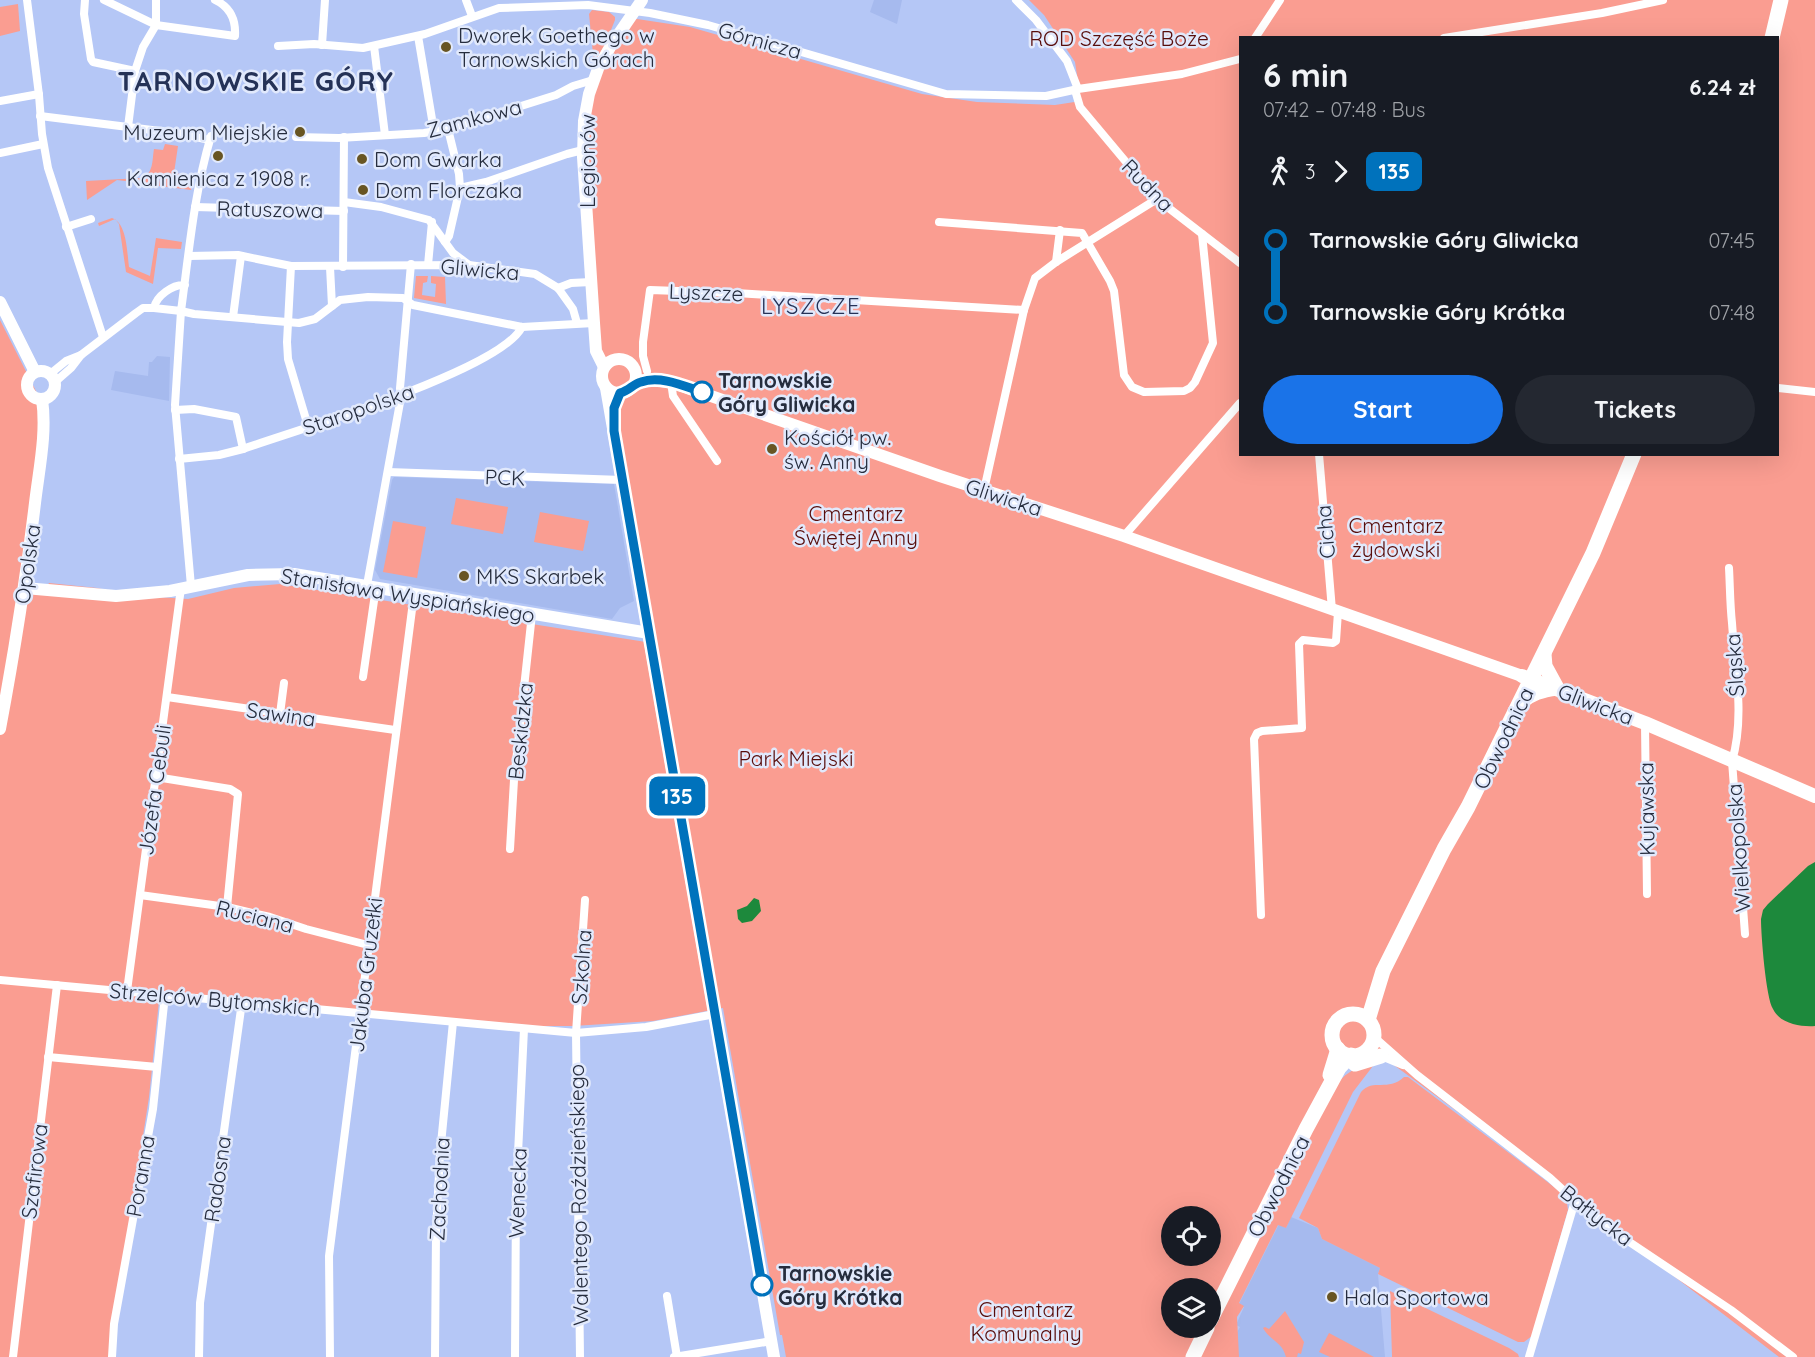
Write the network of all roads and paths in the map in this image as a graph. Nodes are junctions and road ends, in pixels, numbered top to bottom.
1 (27, 0) edge
2 (85, 0) edge
3 (104, 0) edge
4 (156, 0) edge
5 (215, 0) edge
6 (325, 0) edge
7 (466, 0) edge
8 (642, 0) edge
9 (1016, 0) edge
10 (1280, 0) edge
11 (1663, 0) edge
12 (1781, 0) edge
13 (596, 3) edge
14 (635, 12) junction
15 (472, 16) junction
16 (156, 25) junction
17 (1485, 34) edge
18 (418, 36) junction
19 (1256, 36) edge
20 (1464, 36) edge
21 (1772, 36) edge
22 (322, 45) junction
23 (278, 46) dead end
24 (374, 46) junction
25 (1239, 58) edge
26 (135, 71) junction
27 (593, 80) junction
28 (566, 90) junction
29 (1076, 90) junction
30 (39, 94) junction
31 (587, 99) junction
32 (0, 101) edge
33 (40, 116) junction
34 (128, 127) junction
35 (447, 129) junction
36 (434, 131) junction
37 (384, 135) junction
38 (296, 137) dead end
39 (344, 137) junction
40 (43, 144) junction
41 (583, 150) junction
42 (0, 153) edge
43 (460, 188) junction
44 (1157, 199) junction
45 (344, 206) junction
46 (195, 207) junction
47 (91, 219) dead end
48 (432, 222) junction
49 (939, 222) dead end
50 (66, 227) junction
51 (1060, 230) junction
52 (1202, 234) junction
53 (445, 242) junction
54 (1088, 242) junction
55 (189, 256) junction
56 (241, 256) junction
57 (1056, 262) junction
58 (1239, 262) edge
59 (411, 264) junction
60 (428, 265) junction
61 (469, 265) junction
62 (291, 266) junction
63 (330, 267) junction
64 (343, 267) junction
65 (591, 282) junction
66 (185, 285) junction
67 (558, 288) junction
68 (408, 301) junction
69 (0, 302) edge
70 (332, 306) junction
71 (154, 308) junction
72 (1024, 310) junction
73 (181, 311) junction
74 (233, 317) junction
75 (288, 323) junction
76 (577, 323) junction
77 (594, 323) junction
78 (522, 327) junction
79 (103, 337) junction
80 (596, 338) junction
81 (616, 359) junction
82 (604, 367) junction
83 (641, 370) junction
84 (35, 372) junction
85 (52, 378) junction
86 (671, 382) junction
87 (635, 384) junction
88 (606, 387) junction
89 (1779, 388) edge
90 (1815, 392) edge
91 (620, 393) junction
92 (401, 394) junction
93 (42, 399) junction
94 (1239, 404) edge
95 (175, 410) junction
96 (308, 426) junction
97 (614, 431) junction
98 (243, 449) junction
99 (1319, 456) edge
100 (1633, 456) edge
101 (1633, 456) edge
102 (179, 459) junction
103 (717, 461) dead end
104 (388, 472) junction
105 (622, 480) junction
106 (984, 490) junction
107 (1124, 537) junction
108 (1730, 568) dead end
109 (371, 586) junction
110 (186, 587) junction
111 (25, 588) junction
112 (414, 594) junction
113 (1335, 611) junction
114 (532, 614) junction
115 (649, 633) junction
116 (1544, 654) junction
117 (363, 677) dead end
118 (1527, 677) junction
119 (284, 683) dead end
120 (1557, 688) junction
121 (167, 697) junction
122 (1519, 705) junction
123 (280, 714) junction
124 (1645, 723) junction
125 (0, 729) edge
126 (395, 730) junction
127 (1732, 761) junction
128 (156, 777) junction
129 (1815, 795) edge
130 (510, 849) dead end
131 (1647, 894) dead end
132 (140, 895) junction
133 (585, 900) dead end
134 (227, 908) junction
135 (1261, 915) dead end
136 (1745, 934) dead end
137 (368, 945) junction
138 (0, 980) edge
139 (57, 985) junction
140 (127, 991) junction
141 (165, 995) junction
142 (242, 1002) junction
143 (361, 1013) junction
144 (715, 1014) junction
145 (1362, 1017) junction
146 (453, 1022) junction
147 (524, 1029) junction
148 (576, 1033) junction
149 (1374, 1048) junction
150 (1344, 1052) junction
151 (48, 1057) junction
152 (1406, 1066) junction
153 (157, 1067) junction
154 (1332, 1083) junction
155 (1575, 1201) junction
156 (1221, 1294) edge
157 (1221, 1294) edge
158 (668, 1296) dead end
159 (1197, 1338) edge
160 (1202, 1338) edge
161 (771, 1341) junction
162 (13, 1357) edge
163 (112, 1357) edge
164 (199, 1357) edge
165 (330, 1357) edge
166 (435, 1357) edge
167 (515, 1357) edge
168 (580, 1357) edge
169 (676, 1357) edge
170 (774, 1357) edge
171 (1188, 1357) edge
172 (1192, 1357) edge
173 (1529, 1357) edge
174 (1793, 1357) edge

1 - 30 street
2 - 26 street
3 - 16 street
4 - 16 street
5 - 16 street
6 - 22 street
7 - 15 street
8 - 14 street, Legionów
9 - 29 street, Rudna
10 - 19 street
11 - 17 street
12 - 21 highway
13 - 14 street, Górnicza
13 - 15 street, Górnicza
14 - 27 street, Legionów
14 - 29 street, Górnicza
15 - 18 street, Górnicza
16 - 26 street
17 - 20 street
18 - 24 street, Górnicza
18 - 36 street
22 - 23 street, Górnicza
22 - 24 street, Górnicza
24 - 37 street
25 - 29 street, Górnicza
26 - 34 street
27 - 28 street, Zamkowa
27 - 31 street, Legionów
28 - 31 street
28 - 35 street, Zamkowa
29 - 44 street, Rudna
30 - 32 street
30 - 33 street
31 - 41 street, Legionów
33 - 34 street
33 - 40 street
34 - 46 street
35 - 36 street, Zamkowa
35 - 43 street
36 - 37 street, Zamkowa
37 - 39 street, Zamkowa
38 - 39 street
39 - 45 street
40 - 42 street
40 - 50 street
41 - 43 street
41 - 65 street, Legionów
43 - 53 street
44 - 52 street, Rudna
44 - 54 street
45 - 46 street, Ratuszowa
45 - 48 street
45 - 64 street
46 - 55 street
47 - 50 street
48 - 53 street
48 - 60 street, Gliwicka
49 - 51 street
50 - 79 street
51 - 54 street
51 - 57 street
52 - 54 street
52 - 58 street, Rudna
53 - 61 street
54 - 57 street
55 - 56 street
55 - 66 street
56 - 62 street
56 - 74 street
57 - 72 street
59 - 60 street
59 - 64 street
59 - 68 street
60 - 61 street, Gliwicka
61 - 67 street, Gliwicka
62 - 63 street
62 - 75 street
63 - 64 street
63 - 70 street
65 - 67 street
65 - 77 street, Legionów
66 - 71 street
66 - 73 street
67 - 76 street, Gliwicka
68 - 70 street
68 - 78 street
68 - 92 street
69 - 84 street
70 - 75 street
71 - 73 street
71 - 79 street
72 - 83 street, Lyszcze
72 - 106 street
73 - 74 street
73 - 95 street, Józefa Cebuli
74 - 75 street
75 - 96 street
76 - 77 street
76 - 78 street
77 - 80 street, Legionów
78 - 92 street, Staropolska
79 - 85 street
80 - 81 street
80 - 82 street, Legionów
81 - 82 street
81 - 83 street
82 - 88 street
83 - 86 street, Gliwicka
83 - 87 street
84 - 85 street
84 - 93 street
85 - 93 street
86 - 87 street, Gliwicka
86 - 103 street
86 - 106 street, Gliwicka
87 - 91 street
88 - 91 street
88 - 97 street
89 - 90 street
91 - 97 street
92 - 96 street, Staropolska
92 - 104 street
93 - 111 street, Opolska
94 - 107 street
95 - 98 street
95 - 102 street, Józefa Cebuli
96 - 98 street, Staropolska
97 - 105 street
98 - 102 street, Staropolska
99 - 113 street, Cicha
100 - 116 highway, Obwodnica
101 - 118 highway, Obwodnica
102 - 110 street, Józefa Cebuli
104 - 105 street, PCK
104 - 109 street
105 - 115 street
106 - 107 street, Gliwicka
107 - 113 street, Gliwicka
108 - 127 street, Śląska
109 - 110 street, Stanisława Wyspiańskiego
109 - 112 street, Stanisława Wyspiańskiego
109 - 117 street
110 - 111 street, Stanisława Wyspiańskiego
110 - 121 street, Józefa Cebuli
111 - 125 street, Opolska
112 - 114 street, Stanisława Wyspiańskiego
112 - 126 street, Jakuba Gruzełki
113 - 118 street, Gliwicka
113 - 135 street
114 - 115 street, Stanisława Wyspiańskiego
114 - 130 street, Beskidzka
115 - 144 street
116 - 118 highway, Obwodnica
116 - 120 highway
118 - 120 main road, Gliwicka
118 - 122 highway, Obwodnica
118 - 145 highway, Obwodnica
119 - 123 street
120 - 122 highway
120 - 124 main road, Gliwicka
121 - 123 street, Sawina
121 - 128 street, Józefa Cebuli
122 - 145 highway, Obwodnica
123 - 126 street, Sawina
124 - 127 main road, Gliwicka
124 - 131 street, Kujawska
126 - 137 street, Jakuba Gruzełki
127 - 129 main road, Gliwicka
127 - 136 street, Wielkopolska
128 - 132 street, Józefa Cebuli
128 - 134 street
132 - 134 street, Ruciana
132 - 140 street, Józefa Cebuli
133 - 148 street, Szkolna
134 - 137 street, Ruciana
137 - 143 street, Jakuba Gruzełki
138 - 139 street, Strzelców Bytomskich
139 - 140 street, Strzelców Bytomskich
139 - 151 street, Szafirowa
140 - 141 street, Strzelców Bytomskich
141 - 142 street, Strzelców Bytomskich
141 - 153 street, Poranna
142 - 143 street, Strzelców Bytomskich
142 - 164 street, Radosna
143 - 146 street, Strzelców Bytomskich
143 - 165 street, Jakuba Gruzełki
144 - 148 street, Strzelców Bytomskich
144 - 161 street
145 - 149 highway
145 - 150 highway
146 - 147 street, Strzelców Bytomskich
146 - 166 street, Zachodnia
147 - 148 street, Strzelców Bytomskich
147 - 167 street, Wenecka
148 - 168 street, Walentego Roździeńskiego
149 - 150 highway
149 - 152 street, Bałtycka
149 - 152 street, Bałtycka
149 - 154 highway
150 - 154 highway, Obwodnica
150 - 156 highway, Obwodnica
151 - 153 street
151 - 162 street, Szafirowa
152 - 155 street, Bałtycka
153 - 163 street, Poranna
154 - 157 highway, Obwodnica
155 - 173 street
155 - 174 street, Bałtycka
158 - 169 street
159 - 171 highway
160 - 172 highway
161 - 169 street
161 - 170 street

